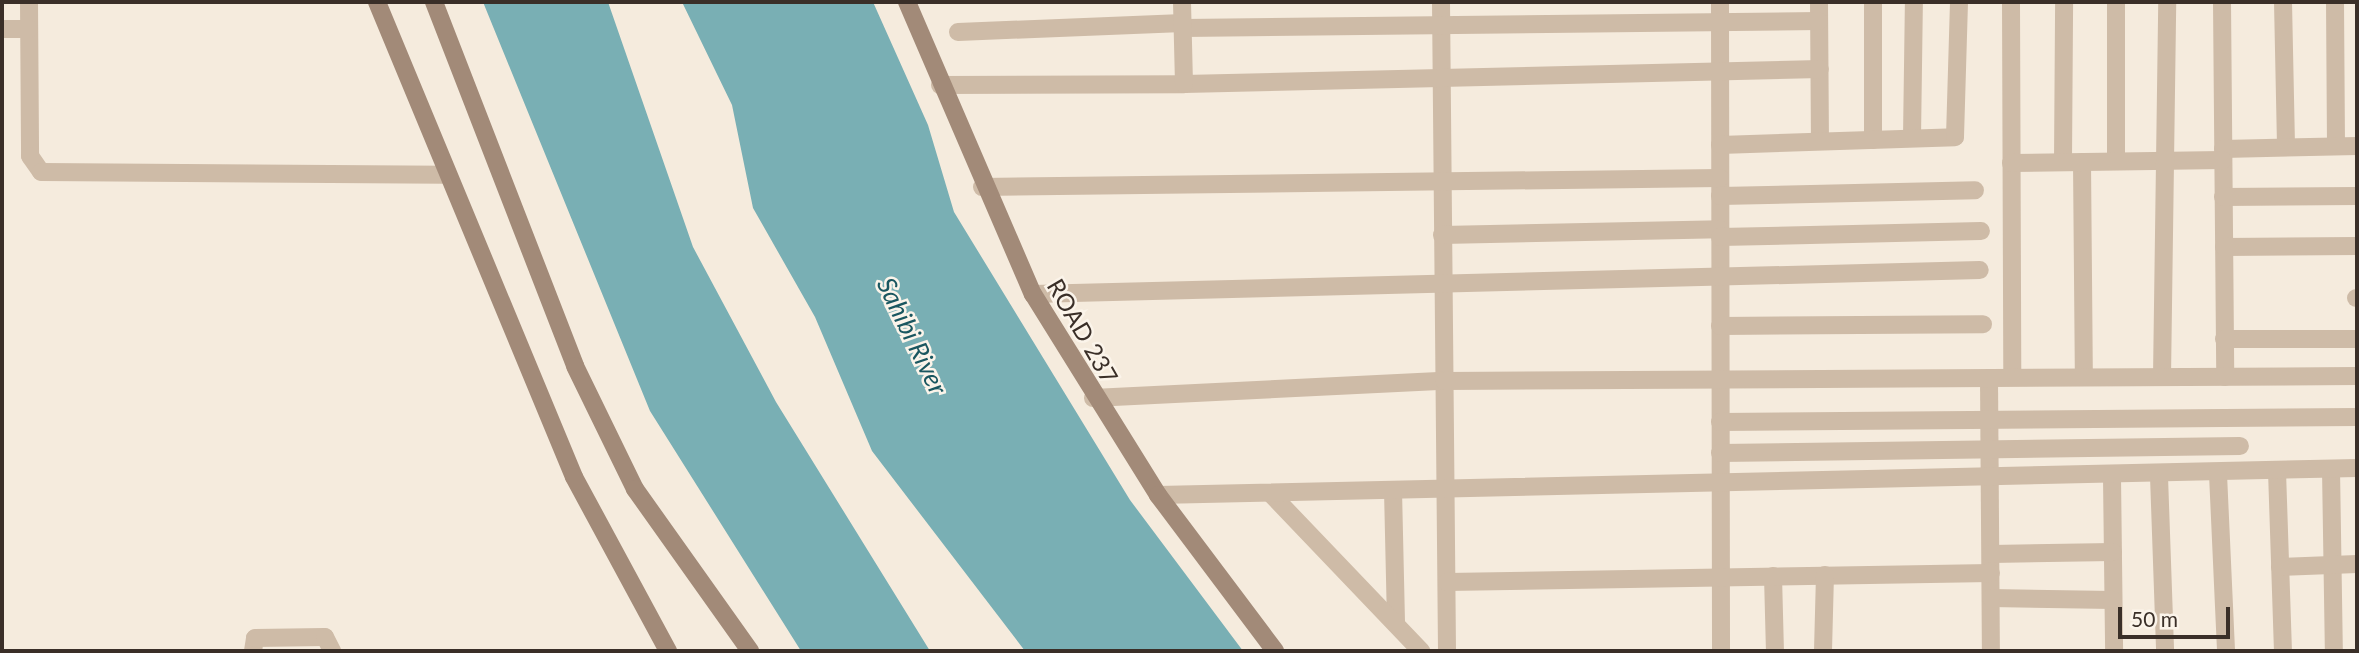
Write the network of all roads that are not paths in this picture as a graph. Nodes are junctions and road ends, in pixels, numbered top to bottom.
1 (29, 2) edge
2 (377, 2) edge
3 (434, 2) edge
4 (907, 2) edge
5 (1182, 2) edge
6 (1441, 2) edge
7 (1720, 2) edge
8 (1819, 2) edge
9 (1873, 2) edge
10 (1914, 2) edge
11 (1959, 2) edge
12 (2011, 2) edge
13 (2064, 2) edge
14 (2116, 2) edge
15 (2167, 2) edge
16 (2222, 2) edge
17 (2283, 2) edge
18 (2335, 2) edge
19 (1819, 21) junction
20 (1720, 23) junction
21 (1183, 26) junction
22 (1441, 26) junction
23 (2, 29) edge
24 (29, 29) junction
25 (958, 32) dead end
26 (1820, 69) junction
27 (1720, 73) junction
28 (1443, 76) junction
29 (1184, 84) junction
30 (940, 85) junction
31 (1912, 138) junction
32 (1872, 140) junction
33 (1820, 141) junction
34 (1720, 145) junction
35 (2336, 146) junction
36 (2357, 146) edge
37 (2286, 147) junction
38 (2223, 154) junction
39 (2165, 160) junction
40 (2063, 161) junction
41 (2116, 161) junction
42 (2082, 162) junction
43 (2011, 163) junction
44 (445, 175) junction
45 (1720, 178) junction
46 (1441, 180) junction
47 (982, 187) junction
48 (1975, 190) dead end
49 (1720, 196) junction
50 (2357, 196) edge
51 (2223, 197) junction
52 (1981, 231) dead end
53 (1720, 233) junction
54 (1442, 235) junction
55 (2357, 246) edge
56 (2224, 247) junction
57 (1980, 270) dead end
58 (1720, 274) junction
59 (1443, 284) junction
60 (1033, 294) junction
61 (1983, 324) dead end
62 (1720, 326) junction
63 (2224, 339) junction
64 (2357, 339) edge
65 (2084, 375) junction
66 (2357, 376) edge
67 (2012, 377) junction
68 (2162, 377) junction
69 (2225, 377) junction
70 (1989, 379) junction
71 (1444, 382) junction
72 (1719, 383) junction
73 (1093, 398) junction
74 (1991, 417) junction
75 (2357, 417) edge
76 (1720, 422) junction
77 (2240, 446) dead end
78 (1991, 447) junction
79 (1720, 453) junction
80 (2357, 468) edge
81 (2331, 470) junction
82 (2277, 471) junction
83 (2218, 474) junction
84 (2159, 476) junction
85 (2112, 477) junction
86 (1991, 480) junction
87 (1721, 483) junction
88 (1447, 489) junction
89 (1393, 490) junction
90 (1270, 493) junction
91 (1158, 495) junction
92 (2113, 552) junction
93 (1991, 554) junction
94 (2357, 564) edge
95 (2333, 565) junction
96 (2280, 568) junction
97 (1991, 573) junction
98 (1825, 575) junction
99 (1773, 576) junction
100 (1721, 577) junction
101 (1447, 582) junction
102 (1991, 598) junction
103 (2113, 600) junction
104 (1396, 624) junction
105 (253, 651) edge
106 (332, 651) edge
107 (668, 651) edge
108 (750, 651) edge
109 (1275, 651) edge
110 (1421, 651) edge
111 (1447, 651) edge
112 (1721, 651) edge
113 (1775, 651) edge
114 (1823, 651) edge
115 (1991, 651) edge
116 (2113, 651) edge
117 (2165, 651) edge
118 (2225, 651) edge
119 (2283, 651) edge
120 (2334, 651) edge

1 - 24 street
2 - 44 street
3 - 108 street
4 - 30 street, ROAD 237
5 - 21 street
6 - 22 street
7 - 20 street
8 - 19 street
9 - 32 street
10 - 31 street
11 - 31 street
12 - 43 street
13 - 40 street
14 - 41 street
15 - 39 street
16 - 38 street
17 - 37 street
18 - 35 street
19 - 20 street
19 - 26 street
20 - 22 street
20 - 27 street
21 - 22 street
21 - 25 street
21 - 29 street
22 - 28 street
23 - 24 street
24 - 44 street
26 - 27 street
26 - 33 street
27 - 28 street
27 - 34 street
28 - 29 street
28 - 46 street
29 - 30 street
30 - 47 street, ROAD 237
31 - 32 street
32 - 33 street
33 - 34 street
34 - 45 street
35 - 36 street
35 - 37 street
37 - 38 street
38 - 39 street
38 - 51 street
39 - 41 street
39 - 68 street
40 - 42 street
40 - 43 street
41 - 42 street
42 - 65 street
43 - 67 street
44 - 107 street
45 - 46 street
45 - 49 street
46 - 47 street
46 - 54 street
47 - 60 street, ROAD 237
48 - 49 street
49 - 53 street
50 - 51 street
51 - 56 street
52 - 53 street
53 - 54 street
53 - 58 street
54 - 59 street
55 - 56 street
56 - 63 street
57 - 58 street
58 - 59 street
58 - 62 street
59 - 60 street
59 - 71 street
60 - 73 street, ROAD 237
61 - 62 street
62 - 72 street
63 - 64 street
63 - 69 street
65 - 67 street
65 - 68 street
66 - 69 street
67 - 70 street
68 - 69 street
70 - 72 street
70 - 74 street
71 - 72 street
71 - 73 street
71 - 88 street
72 - 76 street
73 - 91 street, ROAD 237
74 - 75 street
74 - 76 street
74 - 78 street
76 - 79 street
77 - 78 street
78 - 79 street
78 - 86 street
79 - 87 street
80 - 81 street
81 - 82 street
81 - 95 street
82 - 83 street
82 - 96 street
83 - 84 street
83 - 118 street
84 - 85 street
84 - 117 street
85 - 86 street
85 - 92 street
86 - 87 street
86 - 93 street
87 - 88 street
87 - 100 street
88 - 89 street
88 - 101 street
89 - 90 street
89 - 104 street
90 - 91 street
90 - 104 street
91 - 109 street, ROAD 237
92 - 93 street
92 - 103 street
93 - 97 street
94 - 95 street
95 - 96 street
95 - 120 street
96 - 119 street
97 - 98 street
97 - 102 street
98 - 99 street
98 - 114 street
99 - 100 street
99 - 113 street
100 - 101 street
100 - 112 street
101 - 111 street
102 - 103 street
102 - 115 street
103 - 116 street
104 - 110 street
105 - 106 street

